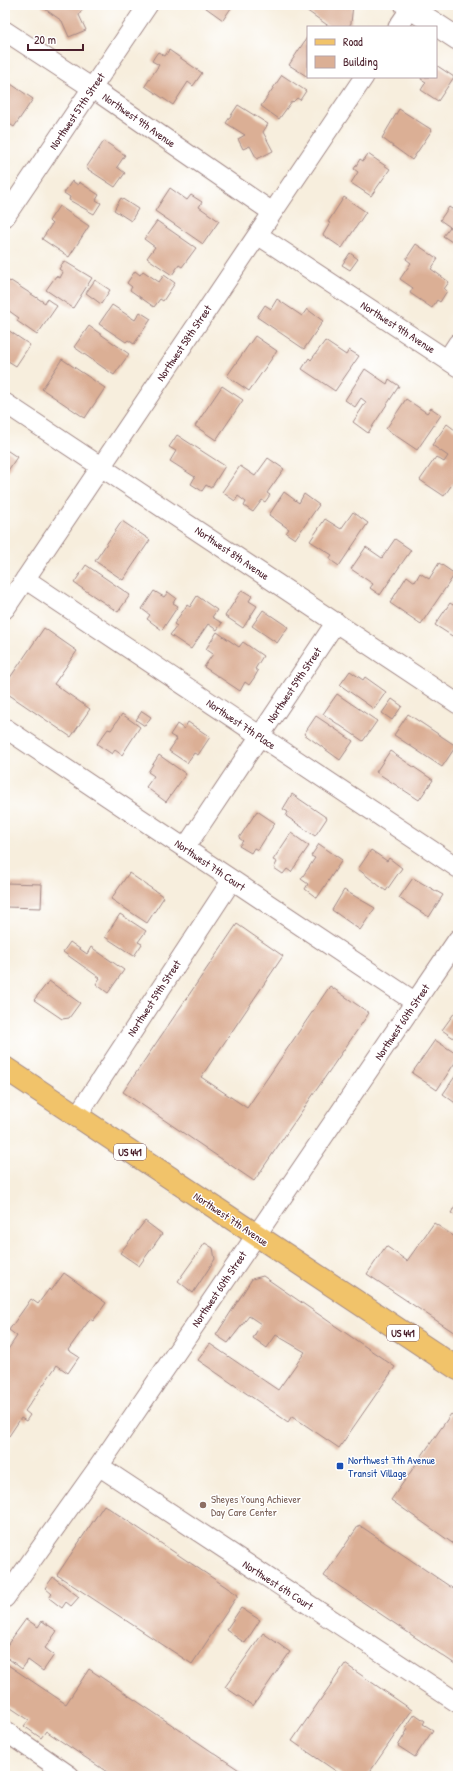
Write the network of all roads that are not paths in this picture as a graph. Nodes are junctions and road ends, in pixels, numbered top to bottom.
1 (148, 5) edge
2 (410, 6) edge
3 (399, 26) edge
4 (5, 31) edge
5 (458, 39) edge
6 (363, 78) edge
7 (92, 88) junction
8 (272, 212) junction
9 (5, 217) edge
10 (258, 235) junction
11 (458, 343) edge
12 (452, 363) edge
13 (5, 403) edge
14 (101, 465) junction
15 (25, 579) junction
16 (5, 609) edge
17 (336, 622) junction
18 (458, 704) edge
19 (5, 728) edge
20 (260, 736) junction
21 (185, 848) junction
22 (458, 868) edge
23 (232, 880) junction
24 (458, 939) edge
25 (415, 1002) junction
26 (5, 1068) edge
27 (77, 1116) junction
28 (256, 1235) junction
29 (458, 1369) edge
30 (99, 1466) junction
31 (5, 1598) edge
32 (458, 1703) edge
33 (5, 1730) edge
34 (70, 1776) edge

1 - 7 street, Northwest 57th Street
2 - 3 street
2 - 5 street
4 - 7 street, Northwest 9th Avenue
6 - 8 street, Northwest 58th Street
7 - 8 street, Northwest 9th Avenue
7 - 9 street, Northwest 57th Street
8 - 10 street, Northwest 58th Street
10 - 12 street, Northwest 9th Avenue
10 - 14 street, Northwest 58th Street
11 - 12 street
13 - 14 street, Northwest 8th Avenue
14 - 15 street, Northwest 58th Street
14 - 17 street, Northwest 8th Avenue
15 - 16 street, Northwest 58th Street
15 - 20 street, Northwest 7th Place
17 - 18 street, Northwest 8th Avenue
17 - 20 street, Northwest 59th Street
19 - 21 street, Northwest 7th Court
20 - 21 street, Northwest 59th Street
20 - 22 street, Northwest 7th Place
21 - 23 street, Northwest 7th Court
23 - 25 street, Northwest 7th Court
23 - 27 street, Northwest 59th Street
24 - 25 street, Northwest 60th Street
25 - 28 street, Northwest 60th Street
26 - 27 main road, Northwest 7th Avenue / US 441
27 - 28 main road, Northwest 7th Avenue / US 441
28 - 29 main road, Northwest 7th Avenue / US 441
28 - 30 street, Northwest 60th Street
30 - 31 street, Northwest 60th Street
30 - 32 street, Northwest 6th Court
33 - 34 street

